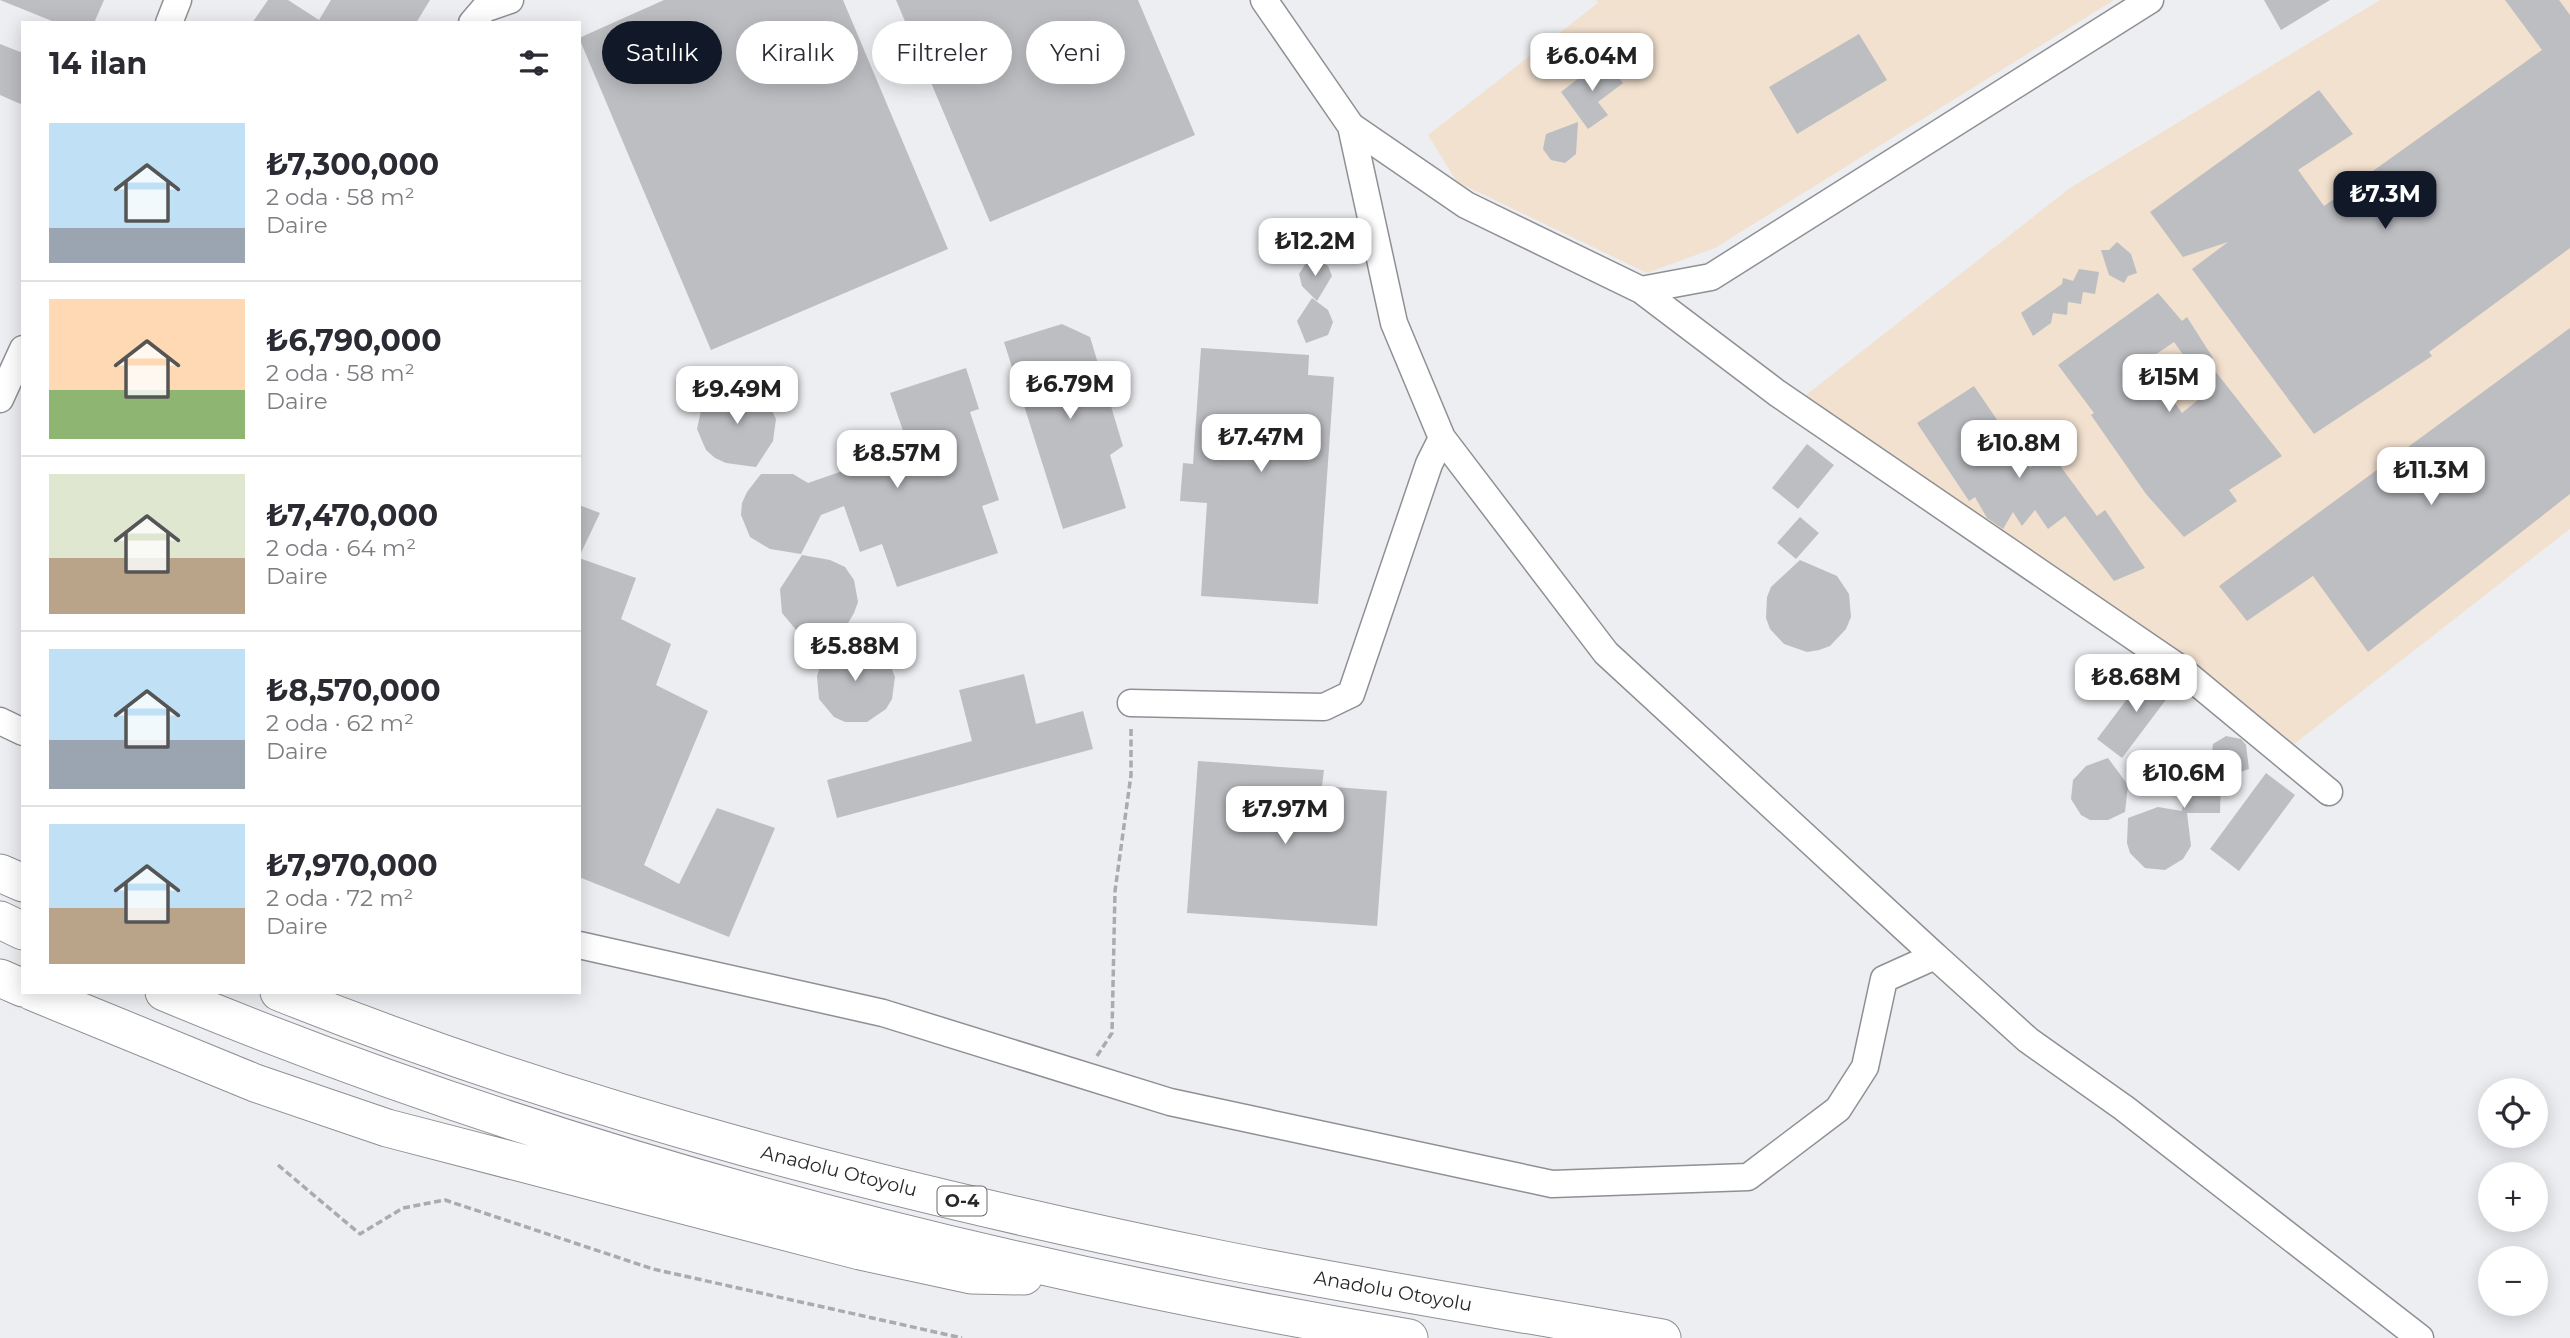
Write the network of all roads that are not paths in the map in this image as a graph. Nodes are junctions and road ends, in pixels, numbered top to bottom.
1 (178, 0) edge
2 (510, 0) edge
3 (1264, 0) edge
4 (2150, 0) edge
5 (170, 21) edge
6 (474, 21) edge
7 (1351, 126) junction
8 (1641, 290) junction
9 (21, 353) edge
10 (0, 399) edge
11 (1442, 438) junction
12 (1131, 703) road end
13 (0, 721) edge
14 (21, 731) edge
15 (2329, 792) dead end
16 (0, 873) edge
17 (21, 882) edge
18 (0, 920) edge
19 (21, 930) edge
20 (581, 945) edge
21 (1935, 956) junction
22 (0, 978) edge
23 (21, 987) edge
24 (38, 994) edge
25 (169, 994) edge
26 (284, 994) edge
27 (1098, 1277) junction
28 (1409, 1338) edge
29 (1662, 1338) edge
30 (2420, 1338) edge

1 - 5 street
2 - 6 street
3 - 7 street
4 - 8 street
7 - 8 street
7 - 11 street
8 - 15 street
9 - 10 street
11 - 12 street
11 - 21 street
13 - 14 street
16 - 17 highway
18 - 19 highway
20 - 21 street
21 - 30 street
22 - 23 highway
24 - 27 highway
25 - 27 highway, O-4
26 - 29 highway, Anadolu Otoyolu / O-4
27 - 28 highway, O-4

